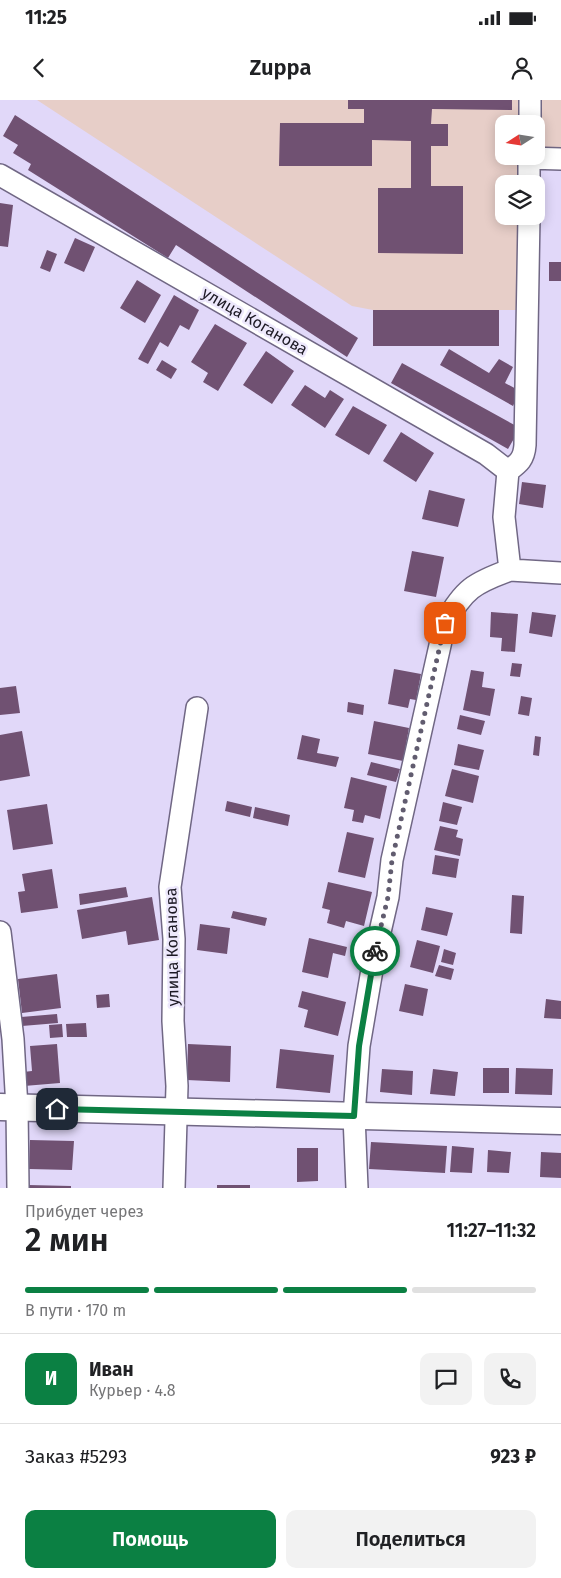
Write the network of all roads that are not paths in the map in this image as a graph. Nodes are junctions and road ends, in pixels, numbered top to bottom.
1 (530, 100) edge
2 (530, 115) edge
3 (545, 158) edge
4 (561, 159) edge
5 (0, 175) edge
6 (529, 225) edge
7 (508, 471) junction
8 (510, 570) junction
9 (561, 573) edge
10 (197, 708) dead end
11 (0, 932) edge
12 (8, 1108) edge
13 (177, 1112) junction
14 (354, 1116) junction
15 (561, 1121) edge
16 (18, 1188) edge
17 (174, 1188) edge
18 (357, 1188) edge

1 - 2 street
3 - 4 street
5 - 7 street, улица Коганова
6 - 7 street
7 - 8 street
8 - 9 street
8 - 14 street
10 - 13 street, улица Коганова
11 - 12 street
12 - 13 street
12 - 16 street
13 - 14 street
13 - 17 street, улица Коганова
14 - 15 street
14 - 18 street

